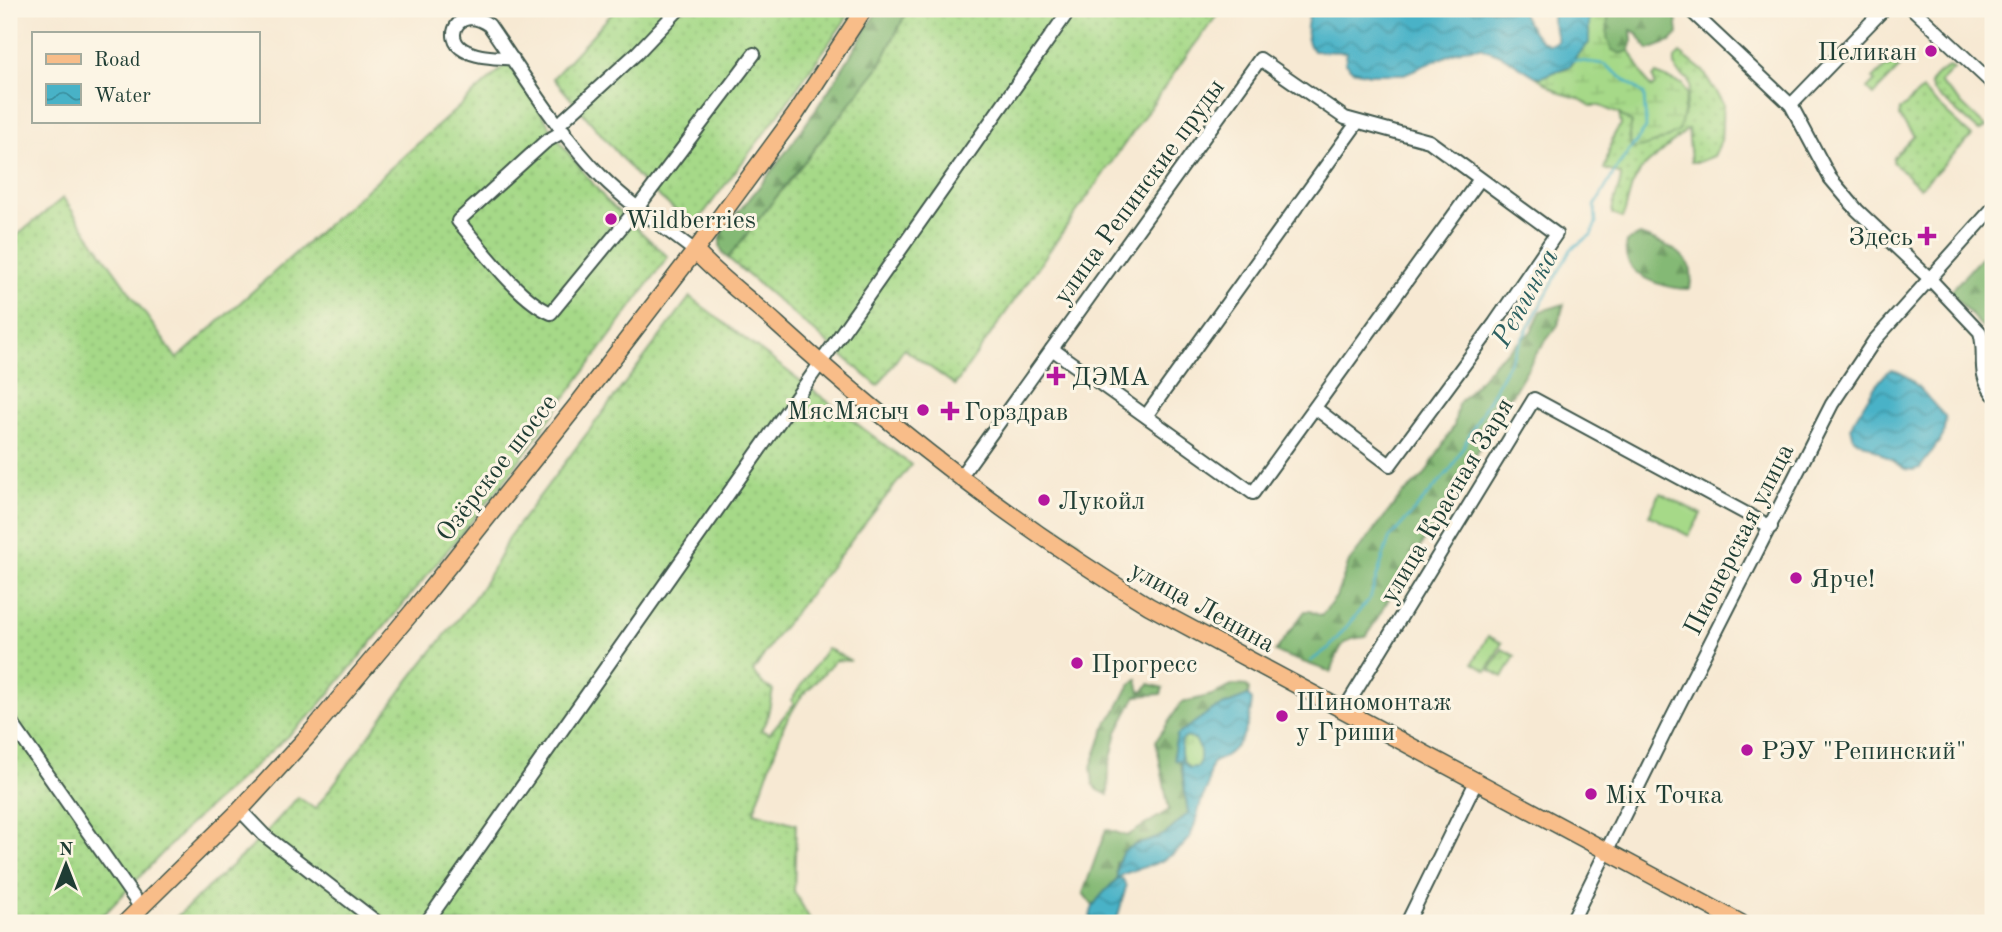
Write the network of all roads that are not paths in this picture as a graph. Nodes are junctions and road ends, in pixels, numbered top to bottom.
1 (680, 9) edge
2 (864, 9) edge
3 (1070, 9) edge
4 (1689, 9) edge
5 (1884, 9) edge
6 (1913, 9) edge
7 (754, 54) dead end
8 (513, 59) junction
9 (1993, 84) edge
10 (1791, 105) junction
11 (1357, 123) junction
12 (562, 127) junction
13 (1480, 179) junction
14 (638, 207) junction
15 (1993, 208) edge
16 (695, 251) junction
17 (1929, 278) junction
18 (1052, 349) junction
19 (821, 364) junction
20 (1993, 394) edge
21 (1315, 408) junction
22 (1146, 416) junction
23 (960, 477) junction
24 (1771, 527) junction
25 (1344, 710) junction
26 (9, 719) edge
27 (1476, 782) junction
28 (240, 810) junction
29 (1606, 851) junction
30 (141, 908) junction
31 (125, 923) edge
32 (378, 923) edge
33 (426, 923) edge
34 (1407, 923) edge
35 (1571, 923) edge
36 (1741, 923) edge

1 - 12 street
2 - 16 main road, Озёрское шоссе
3 - 19 street
4 - 10 street
5 - 10 street
6 - 9 street
7 - 14 street
8 - 8 street
8 - 12 street
10 - 17 street
11 - 13 street, улица Репинские пруды
11 - 18 street, улица Репинские пруды
11 - 22 street
12 - 14 street
12 - 14 street
13 - 21 street
13 - 21 street, улица Репинские пруды
14 - 16 street
15 - 17 street, Пионерская улица
16 - 19 main road, улица Ленина
16 - 28 main road, Озёрское шоссе
17 - 20 street
17 - 24 street, Пионерская улица
18 - 22 street
18 - 23 street
19 - 23 main road, улица Ленина
19 - 33 street
21 - 22 street
23 - 25 main road, улица Ленина
24 - 25 street, улица Красная Заря
24 - 29 street, Пионерская улица
25 - 27 main road, улица Ленина
26 - 30 street
27 - 29 main road, улица Ленина
27 - 34 street
28 - 30 main road, Озёрское шоссе
28 - 32 street
29 - 35 street, Пионерская улица
29 - 36 main road, улица Ленина
30 - 31 main road, Озёрское шоссе

